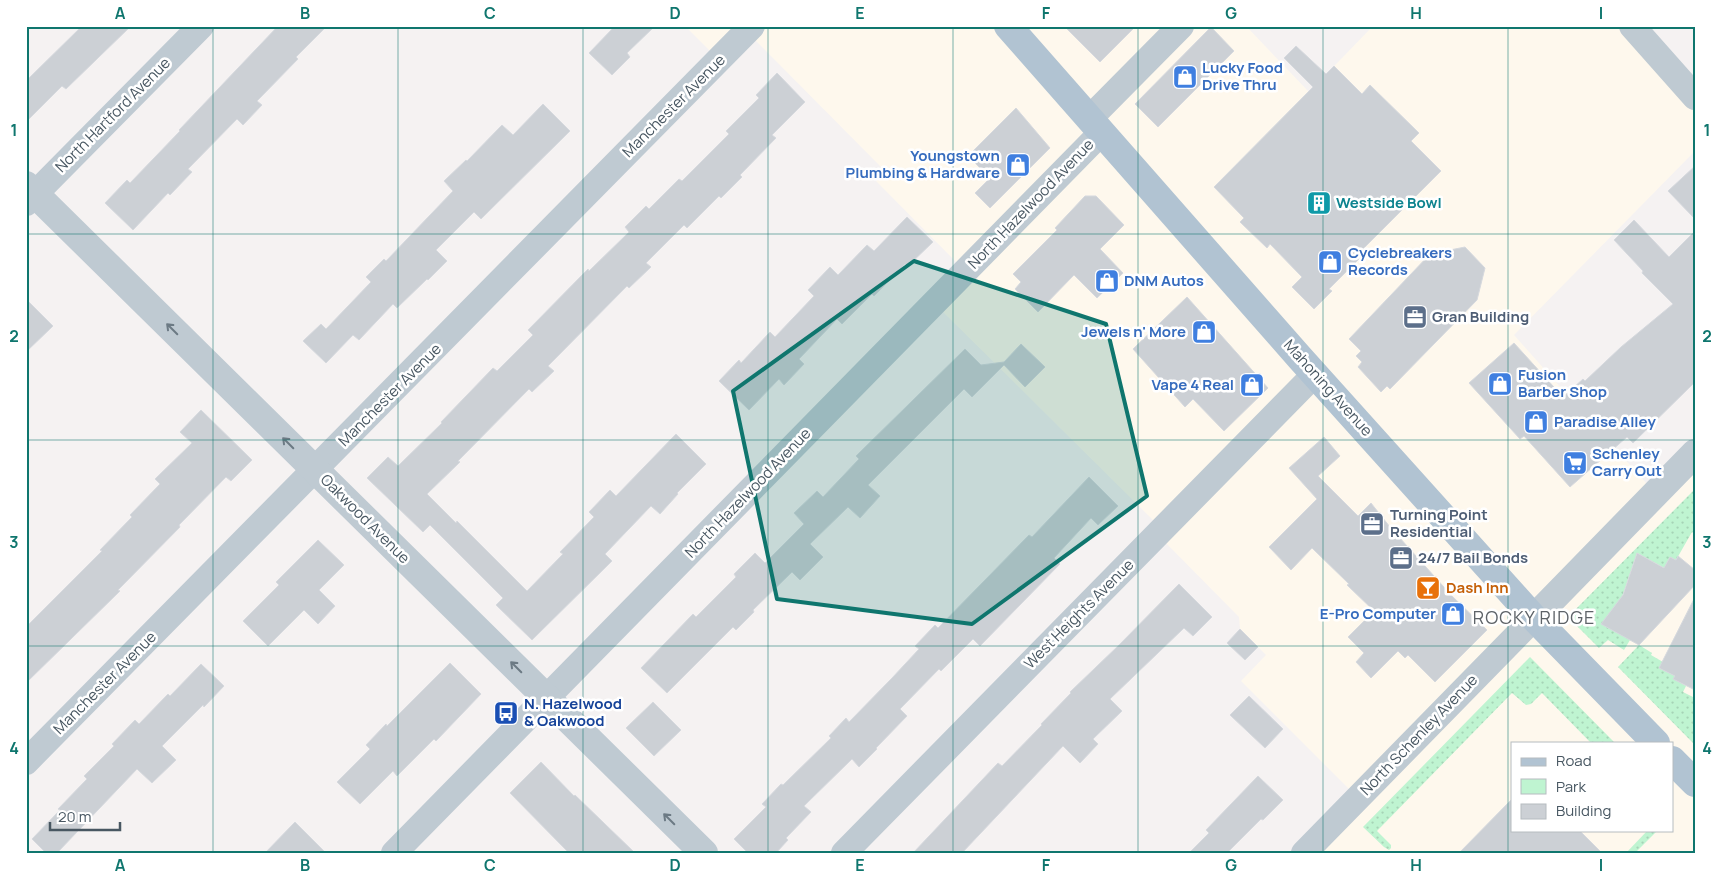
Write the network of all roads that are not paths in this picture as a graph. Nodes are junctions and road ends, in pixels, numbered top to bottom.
1 (201, 26) edge
2 (752, 26) edge
3 (1008, 26) edge
4 (1181, 26) edge
5 (1632, 26) edge
6 (1695, 97) edge
7 (1095, 126) junction
8 (29, 194) edge
9 (1315, 374) junction
10 (1695, 453) edge
11 (316, 470) junction
12 (1534, 618) junction
13 (546, 698) junction
14 (1655, 742) edge
15 (26, 762) edge
16 (1674, 762) edge
17 (1695, 782) edge
18 (394, 853) edge
19 (704, 853) edge
20 (844, 853) edge
21 (1304, 853) edge

1 - 8 street, North Hartford Avenue
2 - 11 street, Manchester Avenue
3 - 7 main road, Mahoning Avenue
4 - 7 street, North Hazelwood Avenue
5 - 6 street
7 - 9 main road, Mahoning Avenue
7 - 13 street, North Hazelwood Avenue
11 -> 8 street, Oakwood Avenue
9 - 12 main road, Mahoning Avenue
9 - 20 street, West Heights Avenue
10 - 12 street
13 -> 11 street, Oakwood Avenue
11 - 15 street, Manchester Avenue
12 - 14 main road, Mahoning Avenue
12 - 21 street, North Schenley Avenue
13 - 18 street, North Hazelwood Avenue
19 -> 13 street, Oakwood Avenue
16 - 17 main road

